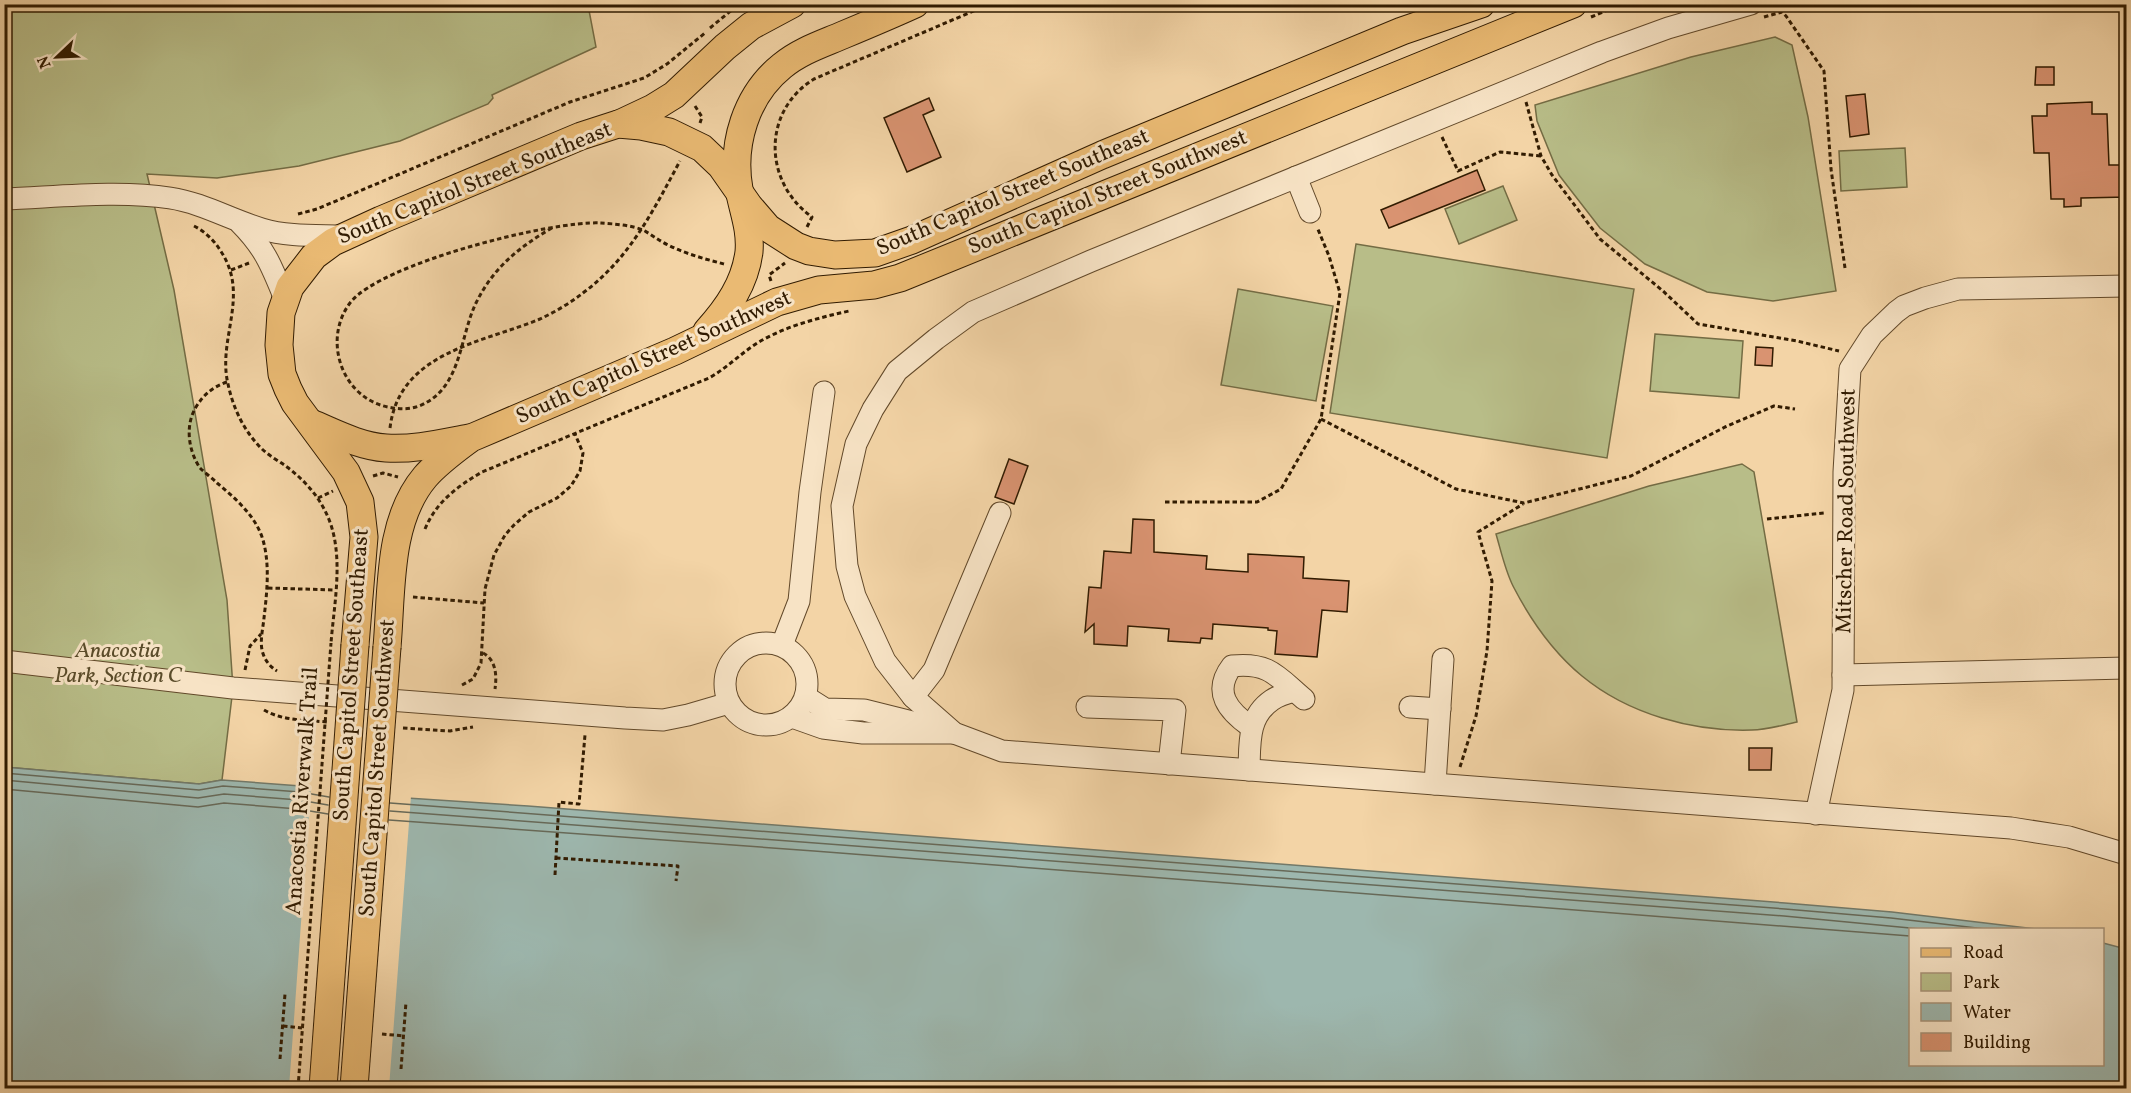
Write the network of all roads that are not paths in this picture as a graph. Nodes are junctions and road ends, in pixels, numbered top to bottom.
1 (792, 4) edge
2 (915, 4) edge
3 (1481, 4) edge
4 (1573, 4) edge
5 (1753, 12) edge
6 (618, 124) junction
7 (1296, 177) junction
8 (739, 192) junction
9 (4, 199) edge
10 (1310, 212) road end
11 (237, 220) junction
12 (345, 236) junction
13 (2127, 286) edge
14 (285, 299) junction
15 (700, 338) junction
16 (824, 392) dead end
17 (310, 422) junction
18 (471, 438) junction
19 (1000, 513) dead end
20 (782, 645) junction
21 (1443, 659) dead end
22 (4, 661) edge
23 (2127, 668) edge
24 (1843, 675) junction
25 (806, 697) junction
26 (913, 697) junction
27 (729, 703) junction
28 (1087, 707) dead end
29 (1410, 707) dead end
30 (1440, 709) junction
31 (792, 717) junction
32 (1251, 727) junction
33 (954, 733) junction
34 (1169, 764) junction
35 (1250, 770) junction
36 (1435, 784) junction
37 (1816, 814) junction
38 (2127, 854) edge
39 (323, 1089) edge
40 (354, 1089) edge

1 - 6 main road
2 - 8 main road
3 - 8 main road, South Capitol Street Southeast
4 - 15 main road, South Capitol Street Southwest
5 - 7 street
6 - 8 main road, South Capitol Street Southeast
6 - 12 main road, South Capitol Street Southeast
7 - 10 street
7 - 26 street
8 - 15 main road
9 - 11 street
11 - 12 street
11 - 14 street
12 - 14 main road, South Capitol Street Southeast
13 - 24 street, Mitscher Road Southwest
14 - 17 main road, South Capitol Street Southeast
15 - 18 main road, South Capitol Street Southwest
16 - 20 street
17 - 18 main road
17 - 39 main road, South Capitol Street Southeast, bridge
18 - 40 main road, South Capitol Street Southwest, bridge
19 - 26 street
20 - 25 street
20 - 27 street
21 - 30 street
22 - 27 street
23 - 24 street
24 - 37 street, Mitscher Road Southwest
25 - 31 street
25 - 33 street
26 - 33 street
27 - 31 street
28 - 34 street
29 - 30 street
30 - 36 street
31 - 33 street
32 - 32 street
32 - 35 street
33 - 34 street
34 - 35 street
35 - 36 street
36 - 37 street
37 - 38 street

